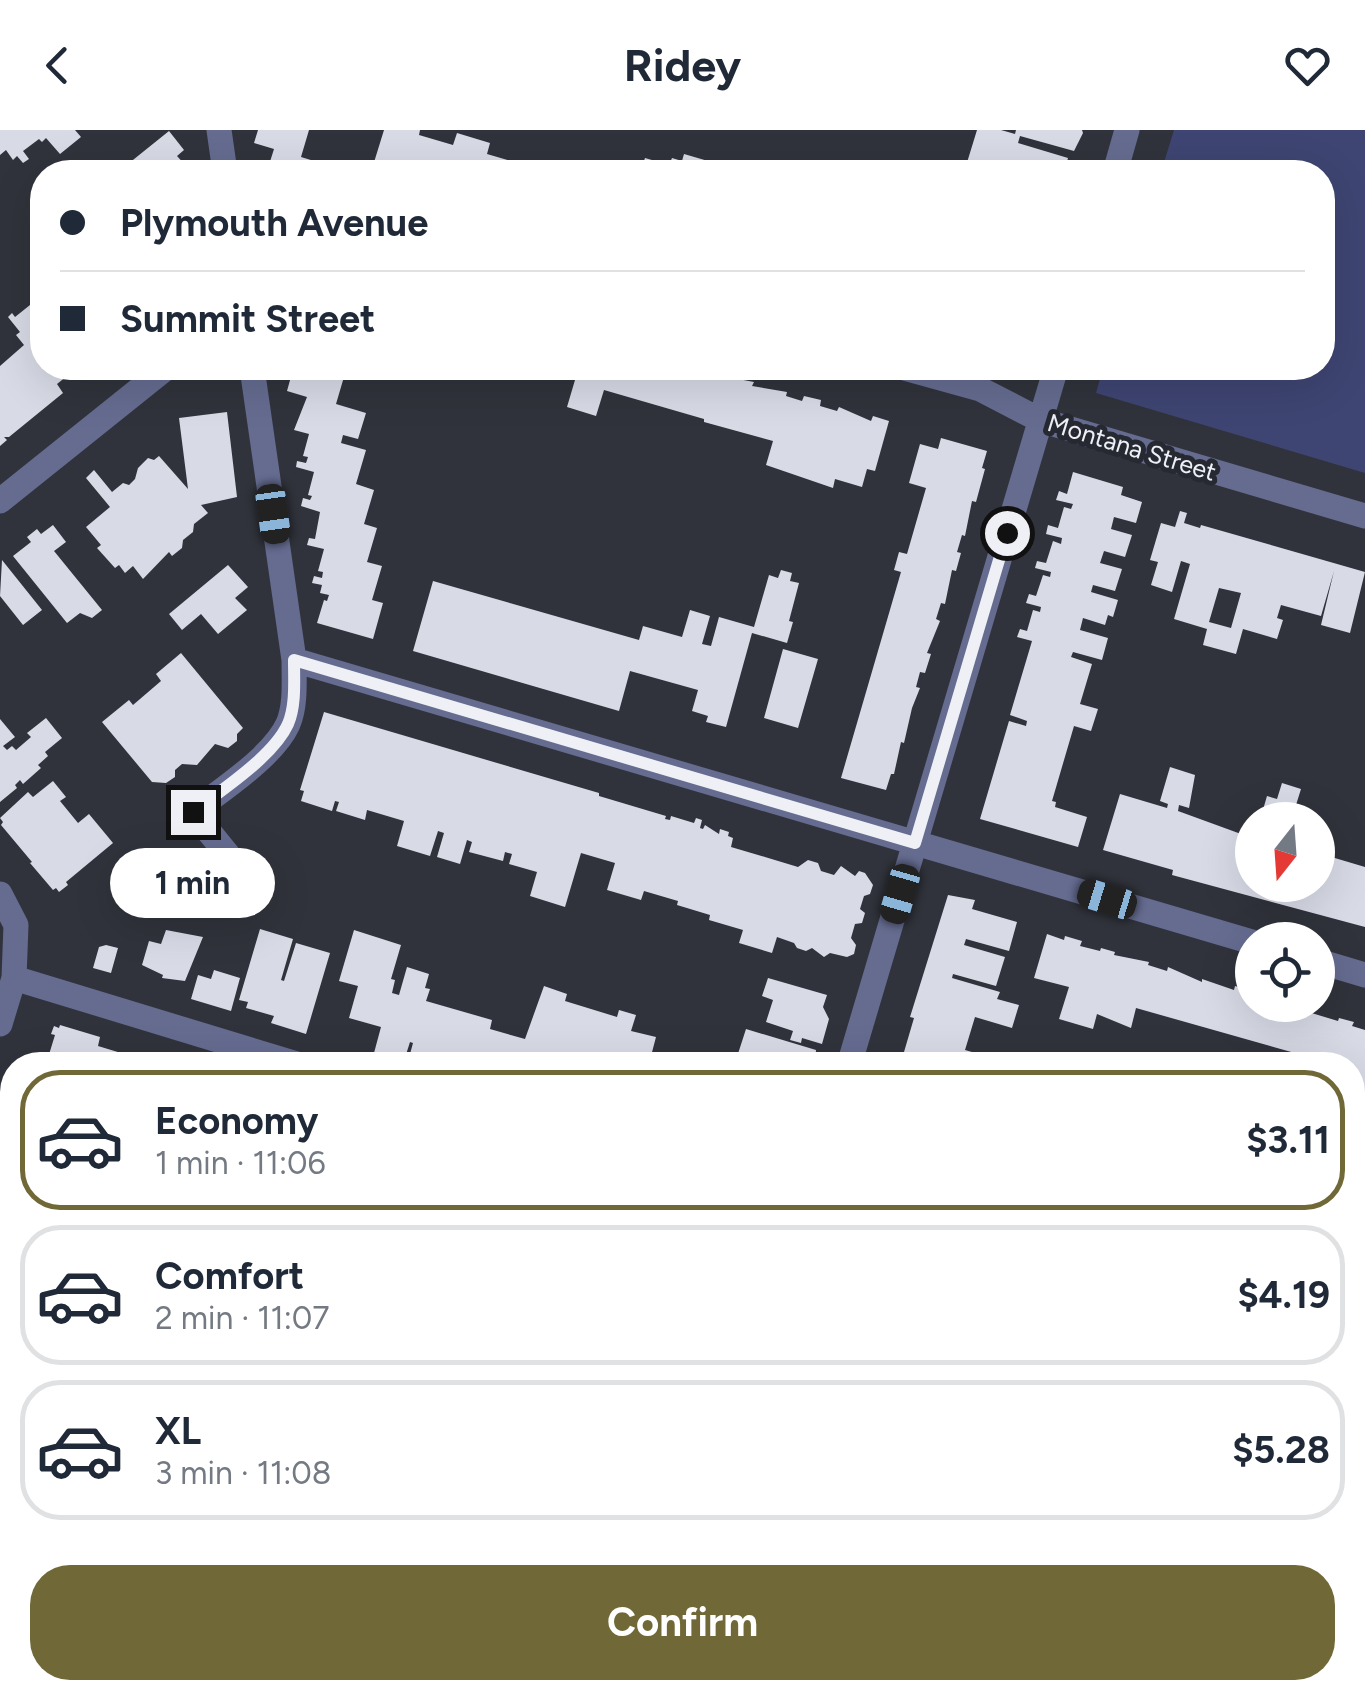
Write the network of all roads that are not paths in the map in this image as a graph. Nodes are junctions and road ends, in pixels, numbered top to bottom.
1 (219, 130) edge
2 (1127, 130) edge
3 (223, 160) edge
4 (1118, 160) edge
5 (151, 380) edge
6 (254, 380) edge
7 (947, 380) edge
8 (1052, 380) edge
9 (1040, 420) junction
10 (0, 501) edge
11 (1365, 516) edge
12 (294, 660) junction
13 (915, 843) junction
14 (228, 855) dead end
15 (0, 894) edge
16 (1235, 937) edge
17 (1335, 966) edge
18 (1365, 975) edge
19 (14, 978) junction
20 (0, 1024) edge
21 (257, 1052) edge
22 (853, 1052) edge

1 - 3 street
2 - 4 street
5 - 10 street
6 - 12 street
7 - 9 street, Montana Street
8 - 9 street
9 - 11 street, Montana Street
9 - 13 street
12 - 13 street
12 - 14 street
13 - 16 street
13 - 22 street
15 - 19 street
17 - 18 street
19 - 20 street
19 - 21 street

